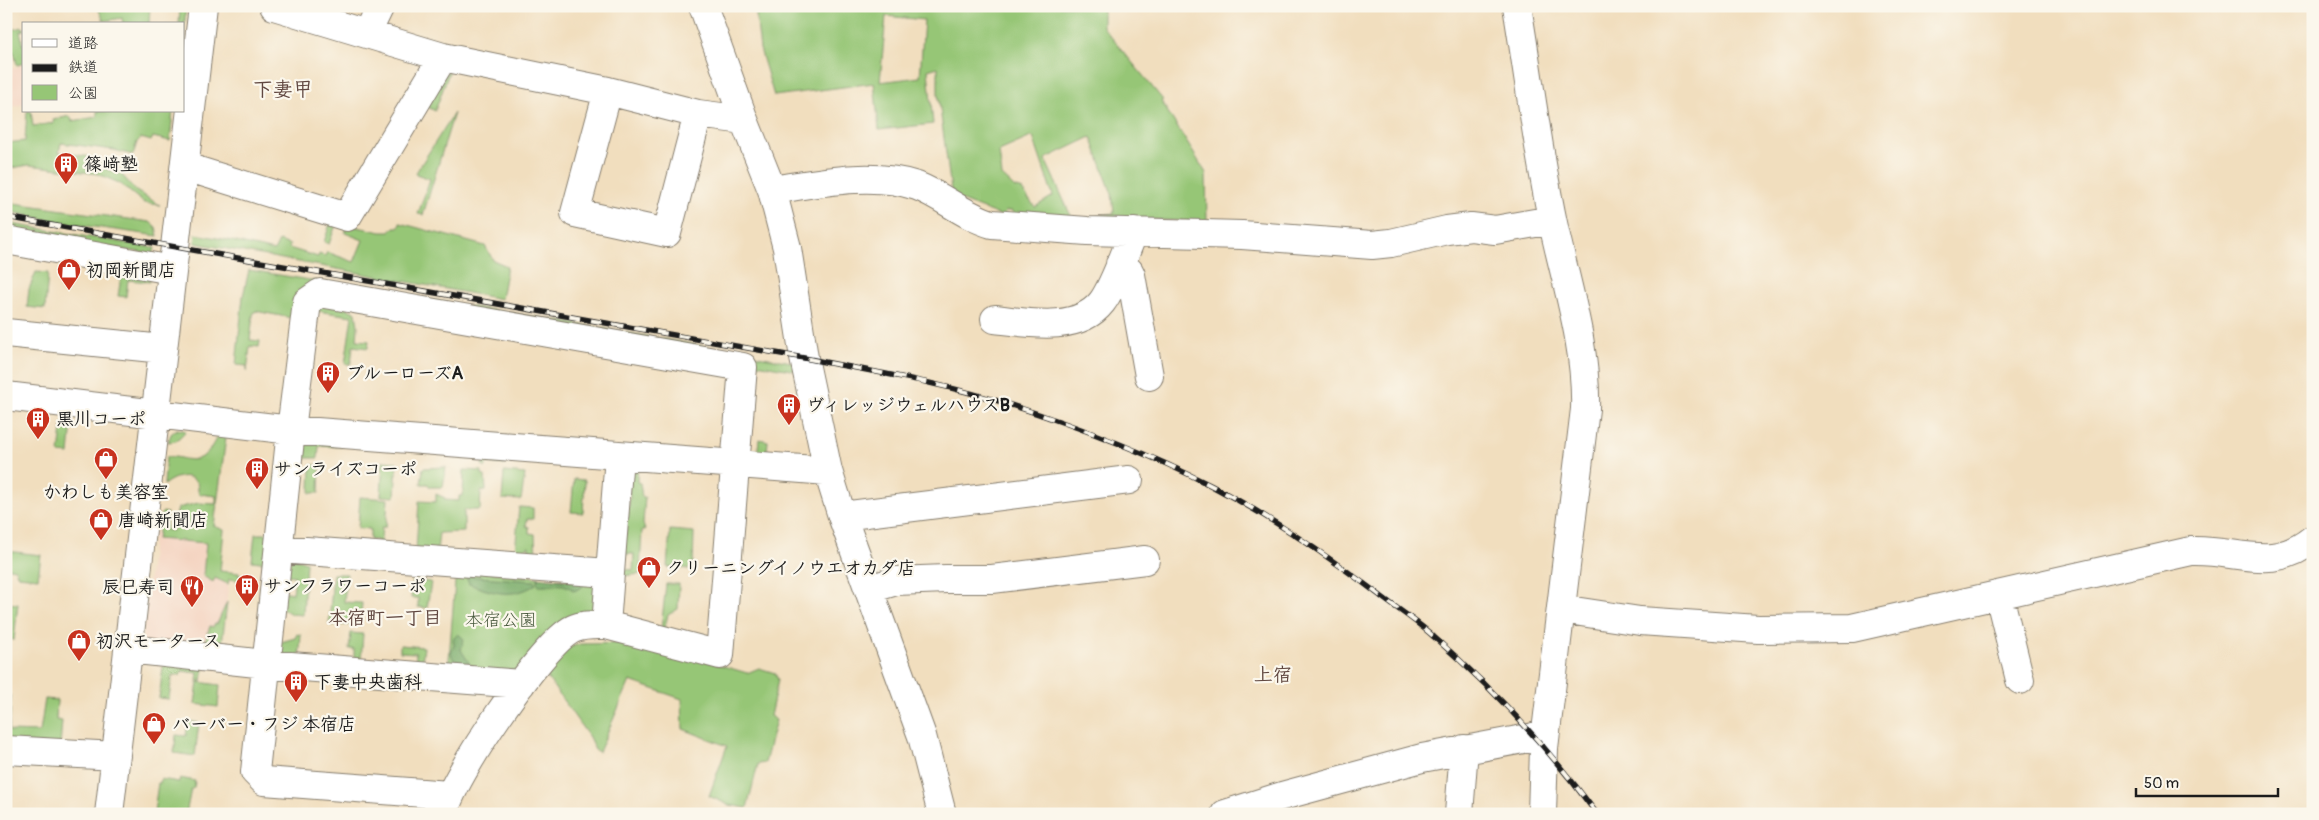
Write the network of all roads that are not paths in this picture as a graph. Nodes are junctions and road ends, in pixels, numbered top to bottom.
1 (203, 6) edge
2 (274, 6) edge
3 (380, 6) edge
4 (703, 6) edge
5 (1517, 6) edge
6 (367, 33) junction
7 (191, 46) edge
8 (442, 57) junction
9 (608, 91) junction
10 (698, 114) junction
11 (744, 120) junction
12 (186, 167) junction
13 (772, 190) junction
14 (1552, 220) junction
15 (1134, 232) junction
16 (6, 240) edge
17 (1120, 264) junction
18 (172, 270) junction
19 (995, 319) dead end
20 (6, 333) edge
21 (163, 349) junction
22 (1150, 376) dead end
23 (6, 396) edge
24 (155, 415) junction
25 (291, 430) junction
26 (619, 456) junction
27 (734, 464) junction
28 (828, 471) junction
29 (1129, 480) dead end
30 (842, 516) junction
31 (2313, 539) edge
32 (279, 549) junction
33 (1145, 560) dead end
34 (609, 573) junction
35 (869, 589) junction
36 (1999, 595) junction
37 (1561, 609) junction
38 (606, 625) junction
39 (128, 649) junction
40 (265, 664) junction
41 (2020, 680) dead end
42 (521, 684) junction
43 (1546, 732) junction
44 (1513, 741) junction
45 (1464, 749) junction
46 (6, 750) edge
47 (116, 756) junction
48 (1543, 770) junction
49 (446, 804) edge
50 (110, 814) edge
51 (942, 814) edge
52 (1225, 814) edge
53 (1459, 814) edge
54 (1542, 814) edge

1 - 7 street
2 - 6 street
3 - 6 street
4 - 11 street
5 - 14 street
6 - 8 street
7 - 12 street
8 - 9 street
8 - 12 street
9 - 10 street
9 - 10 street
10 - 11 street
11 - 13 street
12 - 18 street
13 - 15 street
13 - 28 street
14 - 15 street
14 - 37 street
15 - 17 street
16 - 18 street
17 - 19 street
17 - 22 street
18 - 21 street
20 - 21 street
21 - 24 street
23 - 24 street
24 - 25 street
24 - 39 street
25 - 26 street
25 - 27 street
25 - 32 street
26 - 27 street
26 - 34 street
27 - 28 street
27 - 38 street
28 - 30 street
29 - 30 street
30 - 35 street
31 - 36 street
32 - 34 street
32 - 40 street
33 - 35 street
34 - 38 street
35 - 51 street
36 - 37 street
36 - 41 street
37 - 43 street
38 - 42 street
39 - 40 street
39 - 47 street
40 - 42 street
40 - 49 street
42 - 49 street
43 - 44 street
43 - 48 street
44 - 45 street
44 - 48 street
45 - 52 street
45 - 53 street
46 - 47 street
47 - 50 street
48 - 54 street

